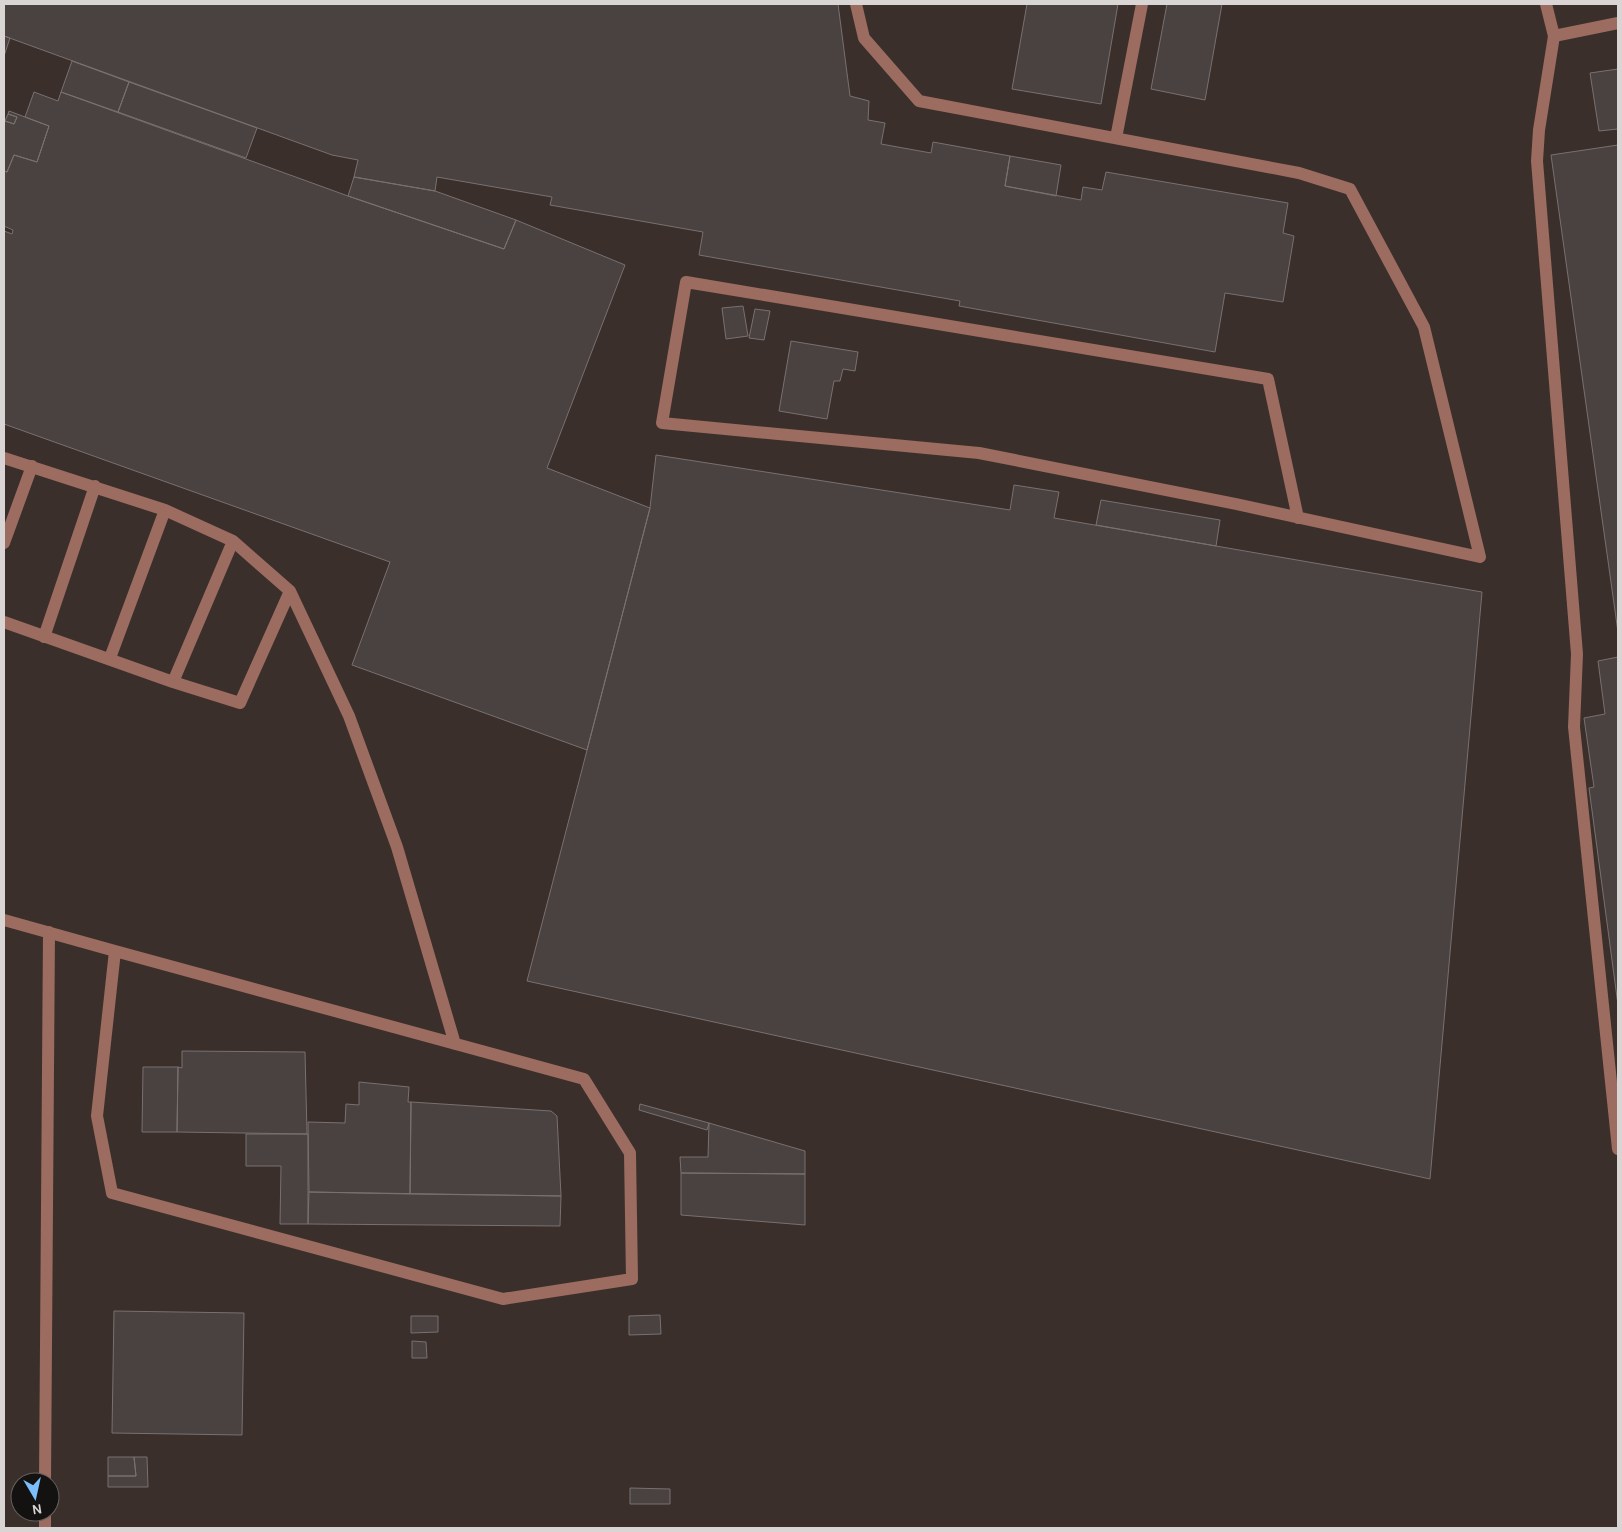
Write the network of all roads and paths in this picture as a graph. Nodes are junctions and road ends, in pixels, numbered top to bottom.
1 (856, 4) edge
2 (1142, 4) edge
3 (1546, 4) edge
4 (1618, 23) edge
5 (1554, 36) junction
6 (1116, 138) junction
7 (4, 458) edge
8 (32, 466) junction
9 (94, 486) junction
10 (166, 510) junction
11 (1298, 518) junction
12 (233, 541) junction
13 (4, 543) edge
14 (290, 591) junction
15 (4, 622) edge
16 (44, 637) junction
17 (110, 658) junction
18 (173, 682) junction
19 (4, 920) edge
20 (49, 932) junction
21 (115, 950) junction
22 (455, 1044) junction
23 (1618, 1149) edge
24 (45, 1472) edge

1 - 6 street
2 - 6 street
3 - 5 street
4 - 5 street
5 - 23 street
6 - 11 street
7 - 8 street
8 - 9 street
8 - 13 street
9 - 10 street
9 - 16 street
10 - 12 street
10 - 17 street
11 - 11 street
12 - 14 street
12 - 18 street
14 - 18 street
14 - 22 street
15 - 16 street
16 - 17 street
17 - 18 street
19 - 20 street
20 - 21 street
20 - 24 street
21 - 22 street
21 - 22 street

